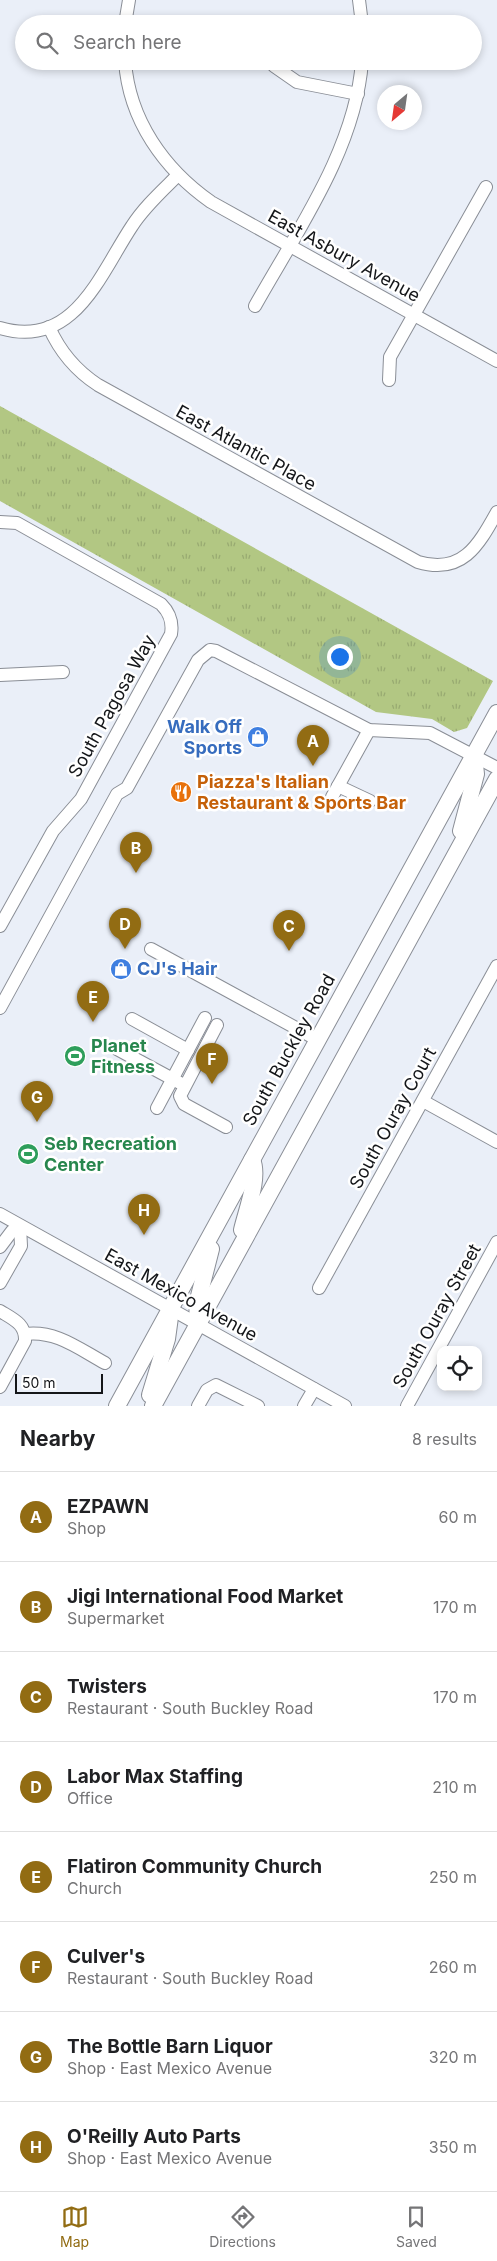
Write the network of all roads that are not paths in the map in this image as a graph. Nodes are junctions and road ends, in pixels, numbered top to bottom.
1 (129, 0) edge
2 (359, 0) edge
3 (126, 15) edge
4 (361, 15) edge
5 (126, 70) edge
6 (280, 70) edge
7 (361, 70) edge
8 (358, 94) junction
9 (178, 175) junction
10 (486, 186) dead end
11 (289, 246) junction
12 (256, 306) dead end
13 (414, 315) junction
14 (49, 327) junction
15 (0, 328) edge
16 (497, 361) edge
17 (389, 380) dead end
18 (497, 512) edge
19 (0, 522) edge
20 (63, 672) dead end
21 (0, 675) edge
22 (497, 713) edge
23 (369, 730) junction
24 (474, 755) junction
25 (497, 768) edge
26 (497, 779) edge
27 (370, 801) dead end
28 (454, 857) junction
29 (0, 926) edge
30 (151, 949) dead end
31 (497, 966) edge
32 (0, 1008) edge
33 (205, 1018) dead end
34 (132, 1019) dead end
35 (217, 1025) dead end
36 (318, 1040) junction
37 (117, 1050) dead end
38 (188, 1050) junction
39 (172, 1080) junction
40 (184, 1086) junction
41 (423, 1101) junction
42 (157, 1108) dead end
43 (226, 1127) dead end
44 (497, 1142) edge
45 (252, 1160) junction
46 (0, 1214) edge
47 (220, 1219) junction
48 (20, 1226) junction
49 (497, 1242) edge
50 (0, 1247) edge
51 (237, 1252) junction
52 (0, 1283) edge
53 (319, 1288) dead end
54 (170, 1310) junction
55 (0, 1311) edge
56 (197, 1325) junction
57 (25, 1334) junction
58 (105, 1363) dead end
59 (0, 1387) edge
60 (314, 1389) junction
61 (117, 1406) edge
62 (145, 1406) edge
63 (153, 1406) edge
64 (198, 1406) edge
65 (258, 1406) edge
66 (304, 1406) edge
67 (345, 1406) edge
68 (407, 1406) edge

1 - 3 street
2 - 4 street
5 - 9 street, East Asbury Avenue
6 - 8 street
7 - 8 street
8 - 11 street
9 - 11 street, East Asbury Avenue
9 - 14 street
10 - 13 street
11 - 12 street
11 - 13 street, East Asbury Avenue
13 - 16 street, East Asbury Avenue
13 - 17 street
14 - 15 street
14 - 18 street, East Atlantic Place
19 - 29 street, South Pagosa Way
20 - 21 street
22 - 24 main road, South Buckley Road
23 - 24 street
23 - 27 street
23 - 32 street
24 - 25 street
24 - 28 main road
24 - 36 main road, South Buckley Road
26 - 28 main road
28 - 51 main road
30 - 36 street
31 - 41 street, South Ouray Court
33 - 38 street
34 - 38 street
35 - 40 street
36 - 45 main road, South Buckley Road
37 - 39 street
38 - 39 street
39 - 40 street
39 - 42 street
40 - 43 street
41 - 44 street
41 - 53 street, South Ouray Court
45 - 47 main road, South Buckley Road
45 - 51 main road
46 - 48 street, East Mexico Avenue
47 - 54 main road, South Buckley Road
47 - 56 main road
48 - 50 street
48 - 52 street
48 - 54 street, East Mexico Avenue
49 - 68 street, South Ouray Street
51 - 56 main road
54 - 56 street, East Mexico Avenue
54 - 61 main road, South Buckley Road
54 - 62 main road
55 - 57 street
56 - 60 street, East Mexico Avenue
56 - 63 main road
57 - 58 street
57 - 59 street
60 - 66 street
60 - 67 street, East Mexico Avenue
64 - 65 street

